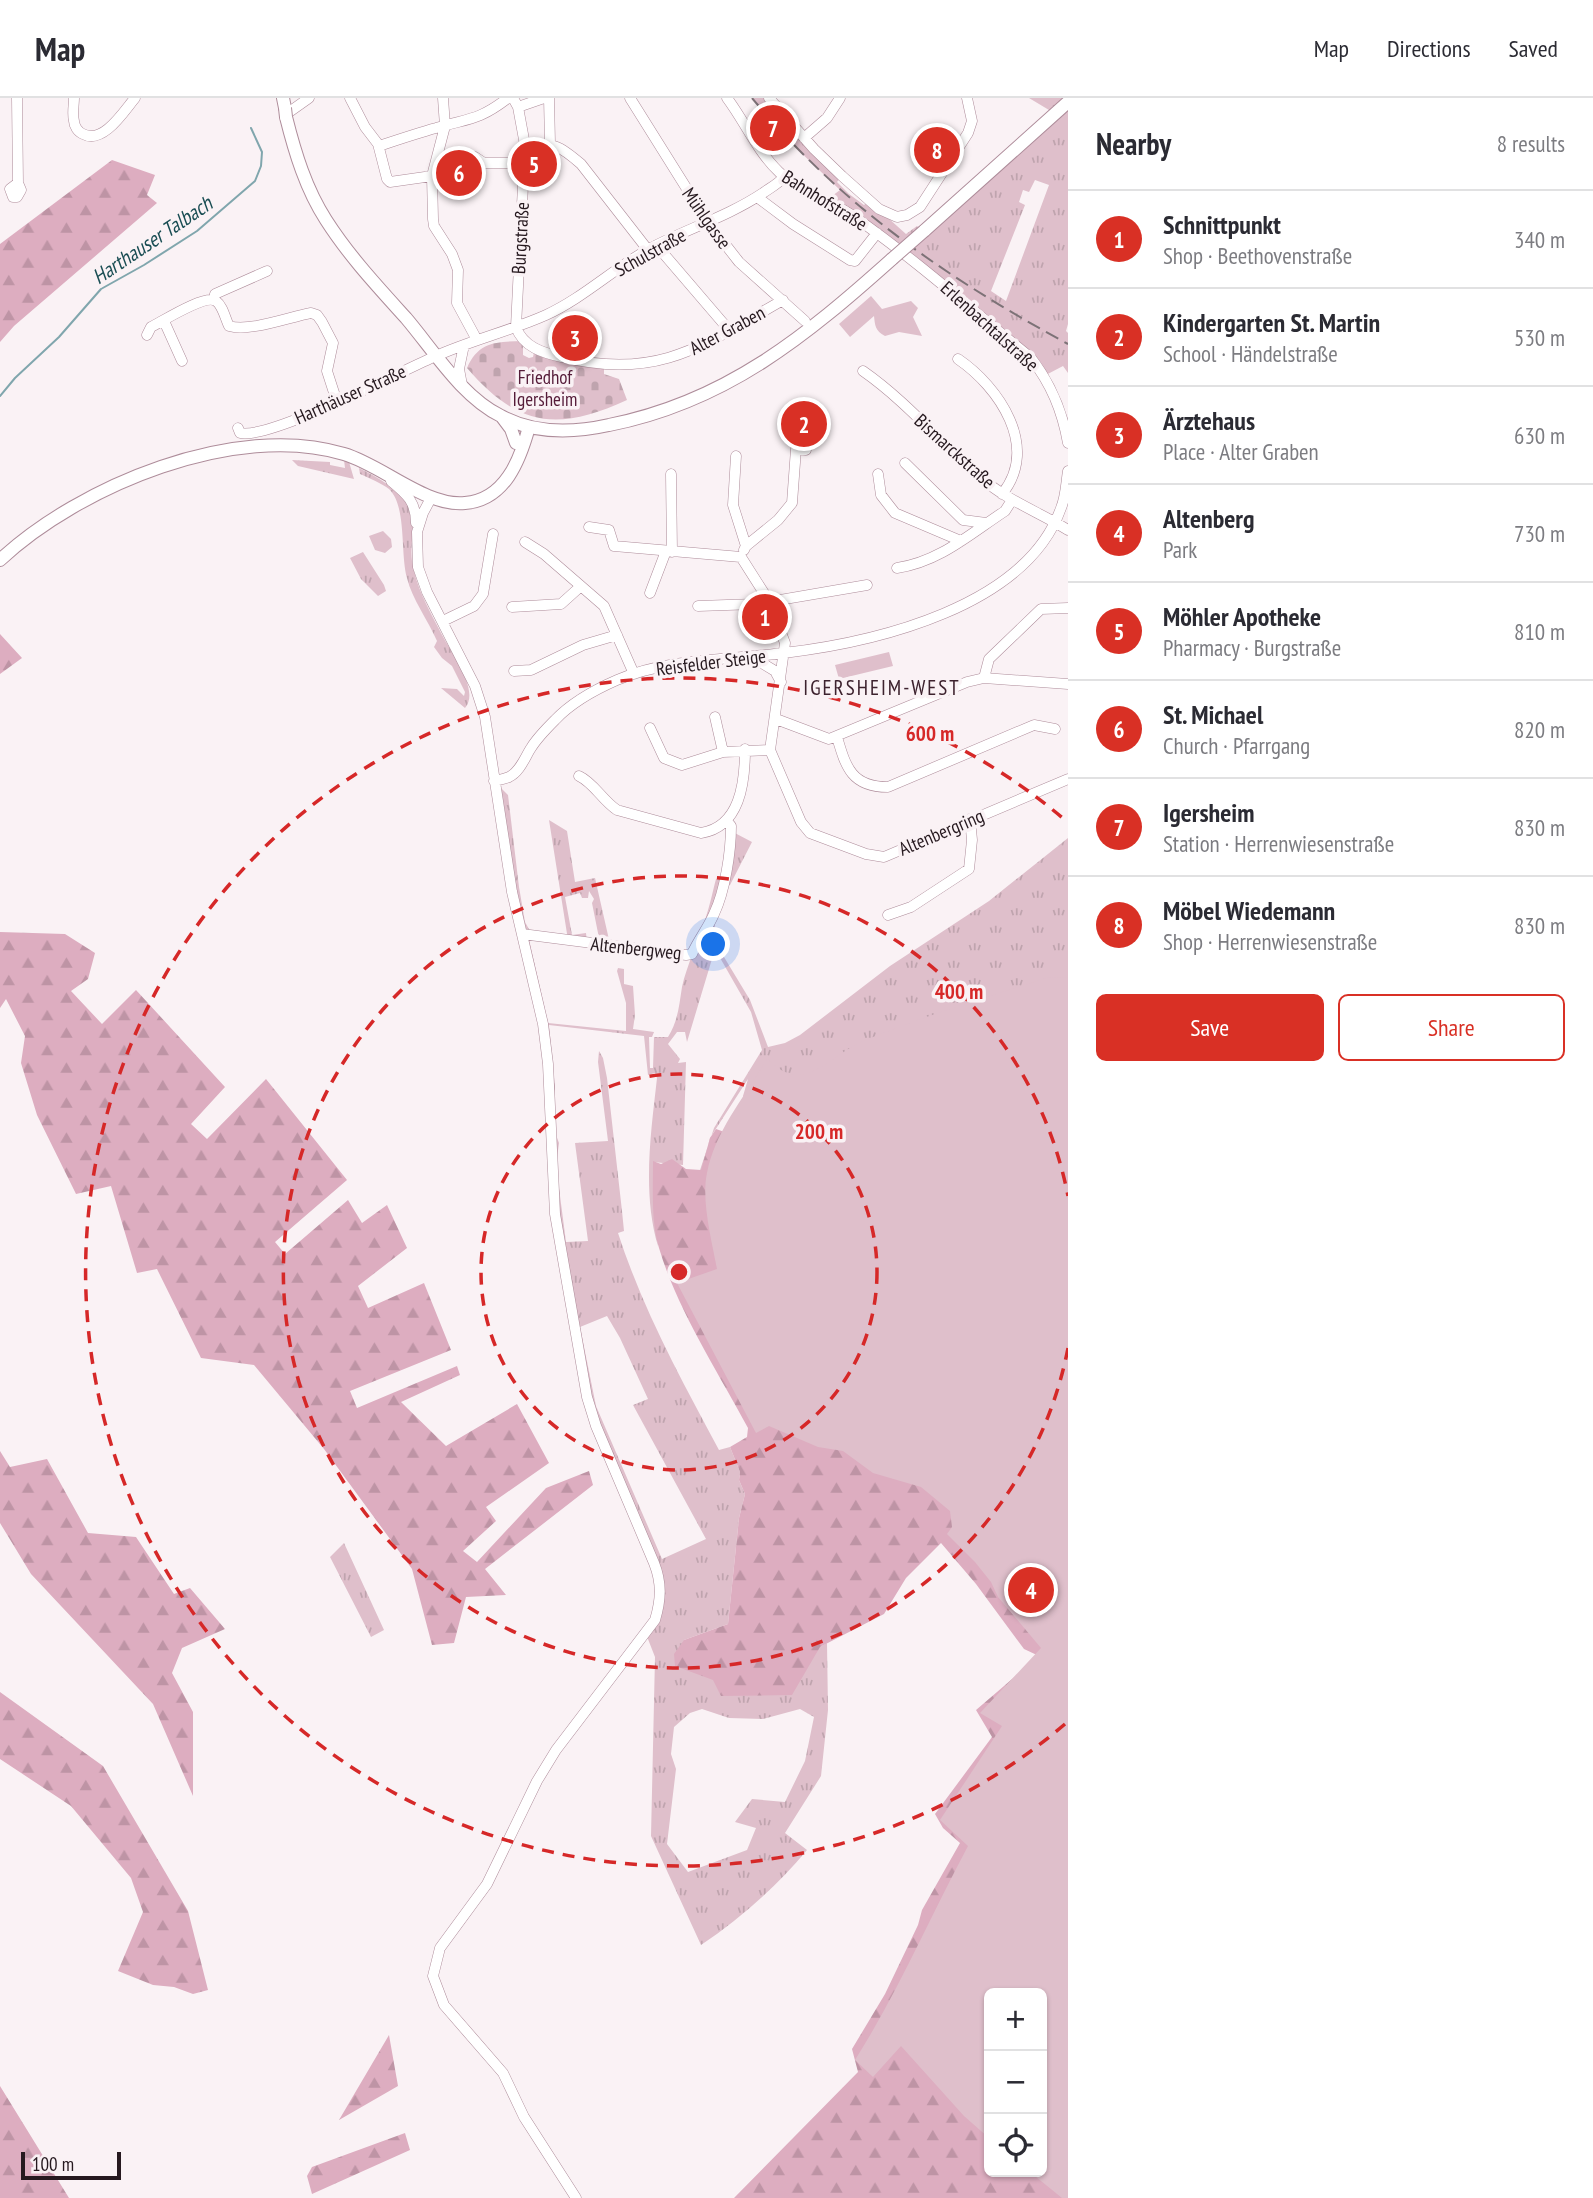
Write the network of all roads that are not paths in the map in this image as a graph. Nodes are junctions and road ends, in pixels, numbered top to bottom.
1 (17, 98) edge
2 (74, 98) edge
3 (135, 98) edge
4 (309, 98) edge
5 (350, 98) edge
6 (443, 98) edge
7 (508, 98) edge
8 (546, 98) edge
9 (630, 98) edge
10 (727, 98) edge
11 (769, 98) edge
12 (841, 98) edge
13 (967, 98) edge
14 (1068, 102) edge
15 (515, 103) edge
16 (285, 110) edge
17 (445, 126) junction
18 (804, 138) junction
19 (525, 140) junction
20 (550, 143) junction
21 (378, 144) junction
22 (438, 156) junction
23 (524, 163) junction
24 (432, 176) junction
25 (784, 177) junction
26 (18, 183) dead end
27 (757, 197) junction
28 (707, 222) junction
29 (877, 233) junction
30 (652, 248) junction
31 (267, 271) dead end
32 (215, 300) junction
33 (783, 300) junction
34 (164, 321) junction
35 (516, 327) junction
36 (809, 327) junction
37 (729, 330) junction
38 (147, 335) dead end
39 (477, 340) junction
40 (464, 345) junction
41 (438, 355) junction
42 (958, 359) dead end
43 (182, 361) dead end
44 (863, 371) dead end
45 (463, 386) junction
46 (337, 402) junction
47 (502, 417) junction
48 (525, 426) junction
49 (238, 428) dead end
50 (516, 443) junction
51 (1068, 443) edge
52 (806, 450) dead end
53 (736, 456) dead end
54 (905, 463) dead end
55 (379, 468) junction
56 (1068, 471) edge
57 (510, 474) junction
58 (671, 474) dead end
59 (878, 474) dead end
60 (428, 496) junction
61 (1007, 497) junction
62 (416, 512) junction
63 (1054, 522) junction
64 (986, 523) junction
65 (590, 527) dead end
66 (1068, 530) edge
67 (492, 534) dead end
68 (417, 540) junction
69 (961, 541) junction
70 (525, 542) dead end
71 (746, 545) junction
72 (669, 552) junction
73 (741, 557) junction
74 (0, 560) edge
75 (897, 568) dead end
76 (867, 585) dead end
77 (581, 586) junction
78 (650, 593) dead end
79 (769, 601) junction
80 (698, 606) dead end
81 (512, 607) dead end
82 (1068, 608) edge
83 (443, 621) junction
84 (617, 635) junction
85 (784, 653) junction
86 (752, 657) junction
87 (514, 671) dead end
88 (634, 674) junction
89 (984, 678) junction
90 (781, 682) junction
91 (1068, 684) edge
92 (715, 717) dead end
93 (776, 719) junction
94 (650, 728) dead end
95 (1055, 729) dead end
96 (837, 737) junction
97 (745, 749) junction
98 (771, 750) junction
99 (723, 752) junction
100 (579, 776) dead end
101 (1068, 779) edge
102 (494, 781) junction
103 (970, 819) junction
104 (727, 821) junction
105 (888, 915) dead end
106 (522, 934) junction
107 (576, 2198) edge

1 - 26 street
2 - 3 street
4 - 16 street
5 - 21 street
6 - 17 street
7 - 17 street
8 - 15 street
8 - 20 street
9 - 28 street, Mühlgasse
10 - 25 street, Bahnhofstraße
11 - 18 street
12 - 18 street
13 - 18 street
14 - 36 main road, bridge
15 - 19 street, Burgstraße
16 - 41 main road
17 - 21 street
17 - 22 street
19 - 20 street
19 - 23 street, Burgstraße
20 - 30 street
21 - 24 street
22 - 23 street
22 - 24 street
23 - 35 street, Burgstraße
24 - 39 street
25 - 27 street, Schulstraße
25 - 29 street, Bahnhofstraße
27 - 28 street, Schulstraße
27 - 29 street
28 - 30 street, Schulstraße
28 - 33 street, Mühlgasse
29 - 51 street, Erlenbachtalstraße
30 - 35 street, Schulstraße
30 - 37 street
31 - 32 street
32 - 34 street
32 - 46 street
33 - 36 street, Mühlgasse
33 - 37 street, Alter Graben
34 - 38 street
34 - 43 street
35 - 37 street, Alter Graben
35 - 39 street, Harthäuser Straße
36 - 48 main road
39 - 40 street, Harthäuser Straße
40 - 41 street, Harthäuser Straße
40 - 45 street
41 - 45 main road
41 - 46 street, Harthäuser Straße
42 - 61 street
44 - 61 street, Bismarckstraße
45 - 47 main road
46 - 49 street, Harthäuser Straße
47 - 48 main road
47 - 50 main road
48 - 50 main road
48 - 57 main road
50 - 57 main road
52 - 71 street
53 - 71 street
54 - 64 street
55 - 60 main road
55 - 62 street
55 - 74 main road
56 - 63 street
57 - 60 main road
58 - 72 street
59 - 69 street
60 - 62 street
60 - 68 street
61 - 63 street, Bismarckstraße
61 - 64 street
62 - 68 street
63 - 66 street
63 - 85 street, Reisfelder Steige
64 - 69 street
65 - 72 street
67 - 83 street
68 - 83 street
69 - 75 street
70 - 77 street
71 - 73 street
72 - 73 street
72 - 78 street
73 - 79 street
76 - 79 street
77 - 81 street
77 - 84 street
79 - 80 street
79 - 85 street
82 - 89 street
83 - 102 street
84 - 87 street
84 - 88 street
85 - 86 street, Reisfelder Steige
85 - 90 street
86 - 88 street, Reisfelder Steige
86 - 90 street
88 - 102 street, Reisfelder Steige
89 - 91 street
89 - 96 street
90 - 93 street
92 - 99 street
93 - 96 street
93 - 98 street
94 - 99 street
95 - 96 street
97 - 98 street
97 - 99 street
97 - 104 street
98 - 103 street, Altenbergring
100 - 104 street
101 - 103 street, Altenbergring
102 - 106 street
103 - 105 street
104 - 106 street, Altenbergweg
106 - 107 street

